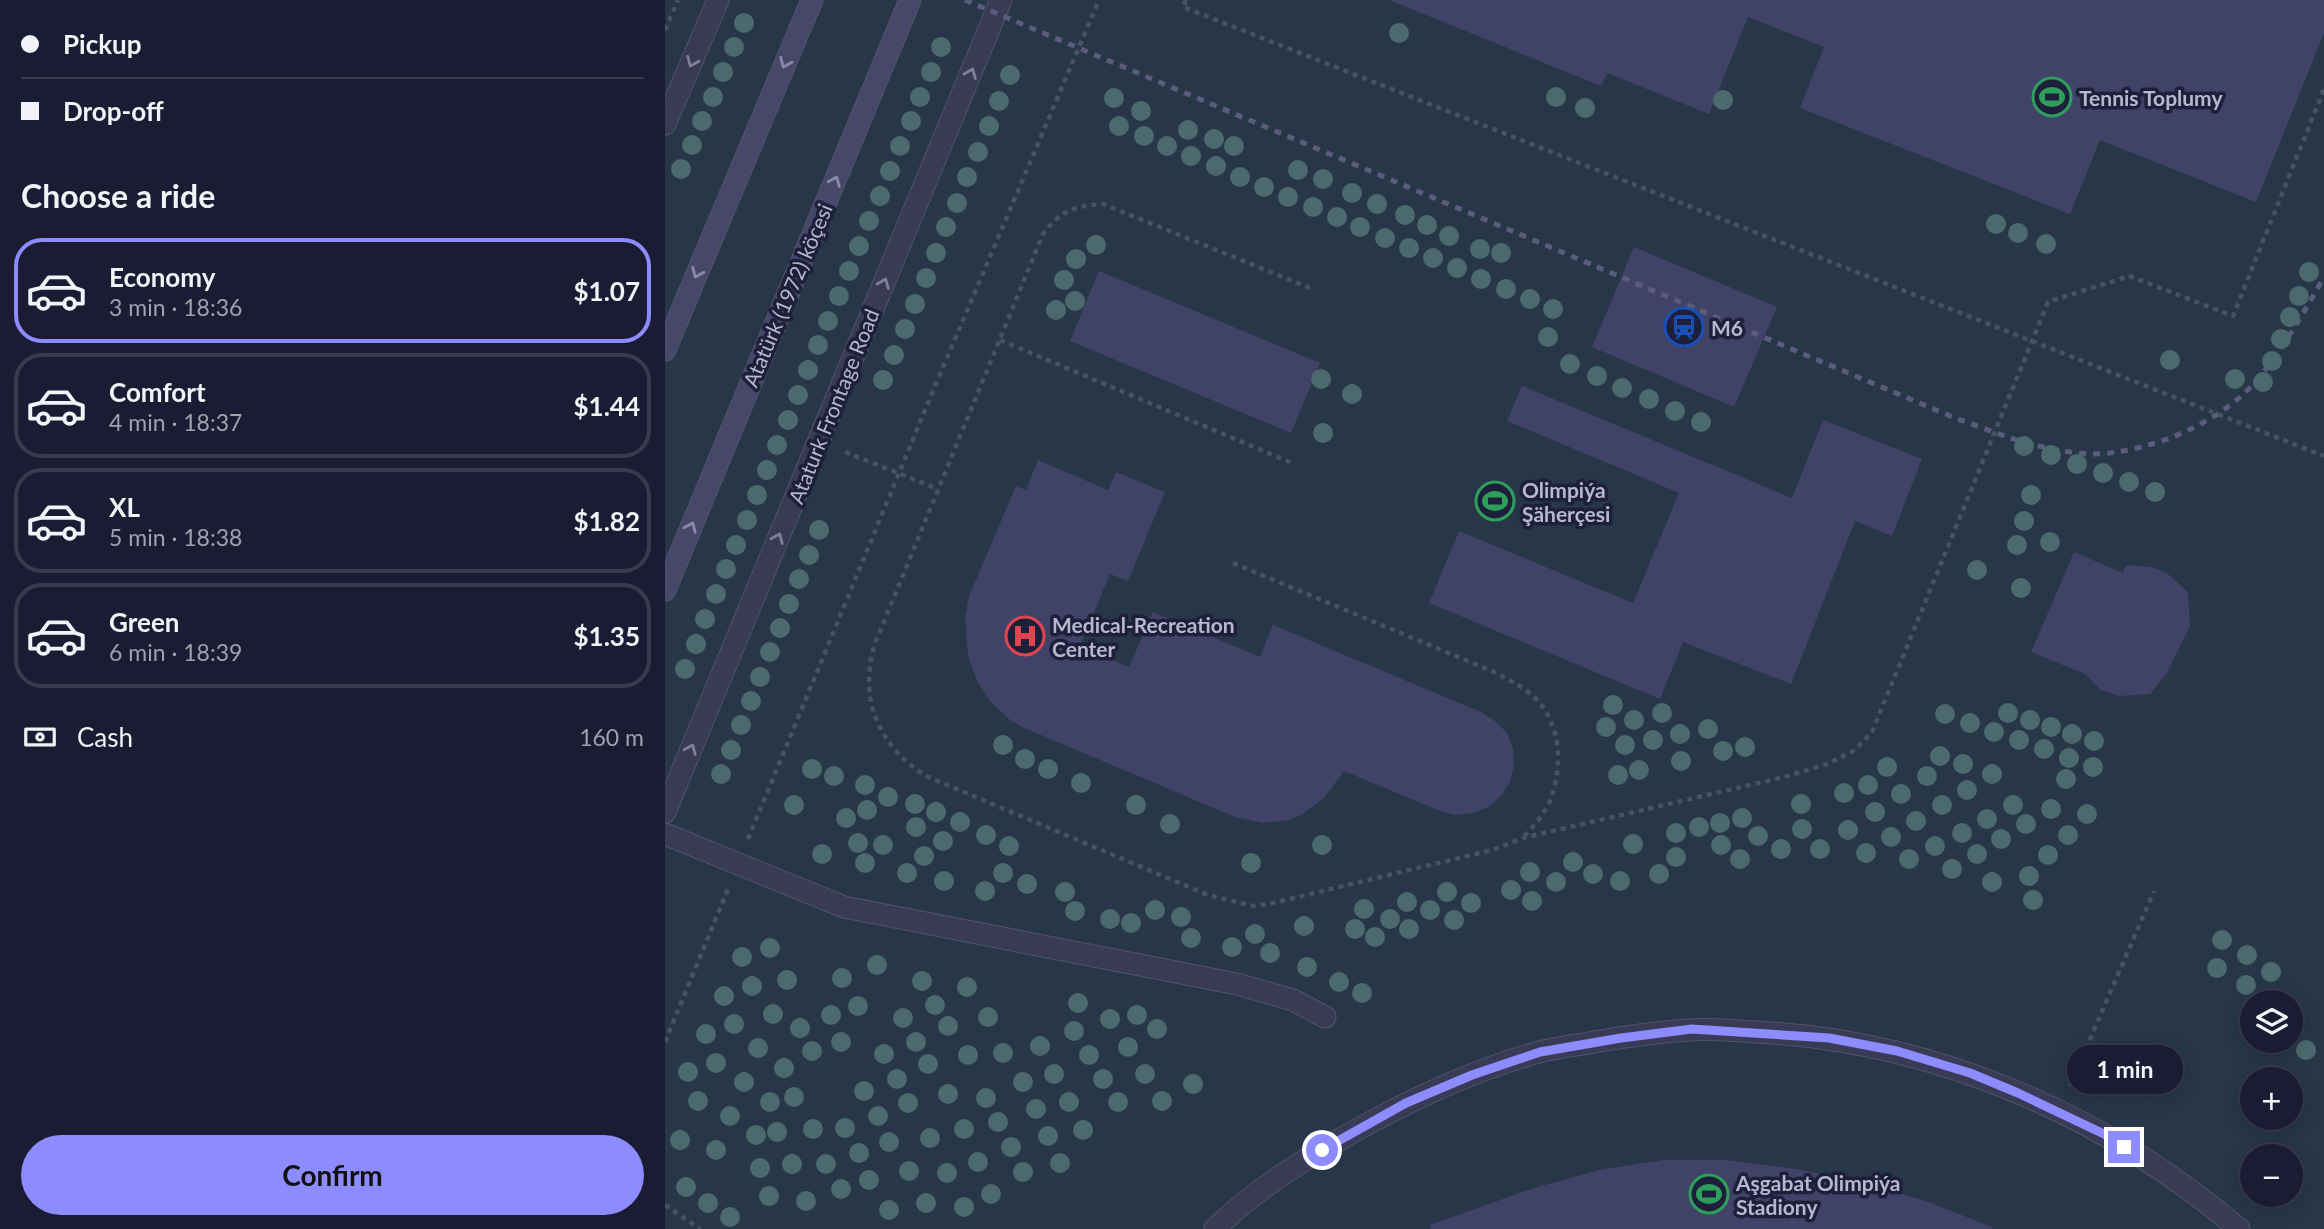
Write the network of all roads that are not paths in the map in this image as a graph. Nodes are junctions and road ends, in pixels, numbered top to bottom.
1 (718, 0) edge
2 (811, 0) edge
3 (910, 0) edge
4 (1001, 0) edge
5 (665, 124) edge
6 (665, 350) edge
7 (665, 590) edge
8 (665, 812) edge
9 (665, 834) edge
10 (1325, 1017) dead end
11 (1215, 1229) edge
12 (2239, 1229) edge

1 -> 5 street
2 -> 6 main road
7 -> 3 main road, Atatürk (1972) köçesi
8 -> 4 street, Ataturk Frontage Road
9 - 10 street
11 - 12 street

